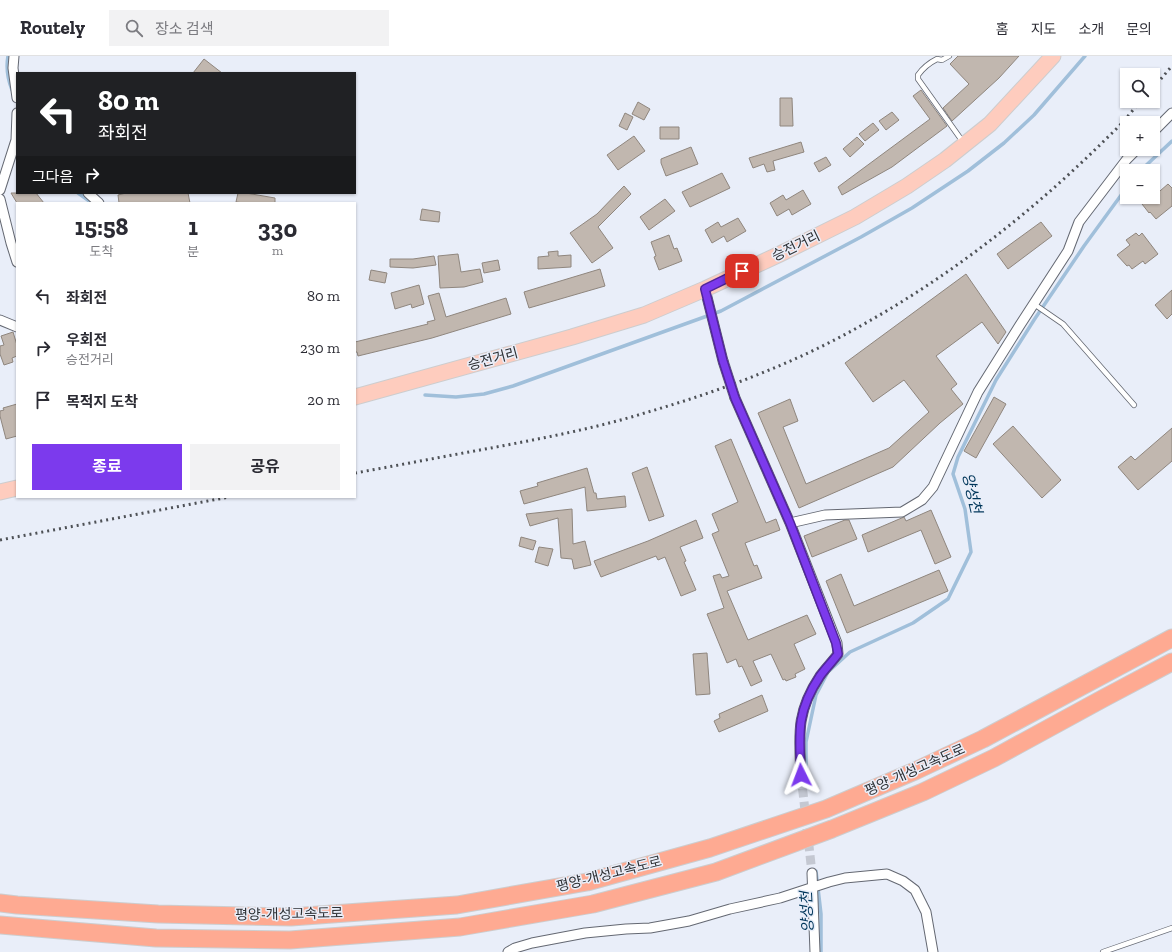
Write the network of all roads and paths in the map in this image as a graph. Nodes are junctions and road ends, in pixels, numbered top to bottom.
1 (14, 56) edge
2 (949, 56) edge
3 (1053, 56) edge
4 (16, 90) edge
5 (1172, 112) edge
6 (1160, 125) edge
7 (16, 140) edge
8 (964, 144) junction
9 (1130, 156) edge
10 (0, 190) edge
11 (89, 194) edge
12 (0, 199) edge
13 (98, 202) edge
14 (16, 259) edge
15 (705, 289) junction
16 (1034, 304) junction
17 (0, 320) edge
18 (16, 327) edge
19 (356, 397) edge
20 (1134, 405) dead end
21 (16, 488) edge
22 (0, 492) edge
23 (790, 523) junction
24 (1172, 638) edge
25 (1172, 662) edge
26 (801, 775) tunnel mouth
27 (812, 873) tunnel mouth
28 (814, 887) junction
29 (0, 903) edge
30 (0, 925) edge
31 (1172, 928) edge
32 (508, 952) edge
33 (815, 952) edge
34 (933, 952) edge
35 (1103, 952) edge

1 - 4 street
2 - 8 lane
3 - 8 main road, 승전거리
5 - 6 street
7 - 10 street
8 - 15 main road, 승전거리
9 - 16 street
11 - 13 street
12 - 14 street
15 - 19 main road, 승전거리
15 - 23 street, bridge
16 - 20 lane
16 - 23 street
17 - 18 street
21 - 22 main road
23 - 26 street
24 - 29 highway, 평양-개성고속도로
25 - 30 highway, 평양-개성고속도로
27 - 28 street
28 - 32 street
28 - 33 street
28 - 34 street
31 - 35 lane

